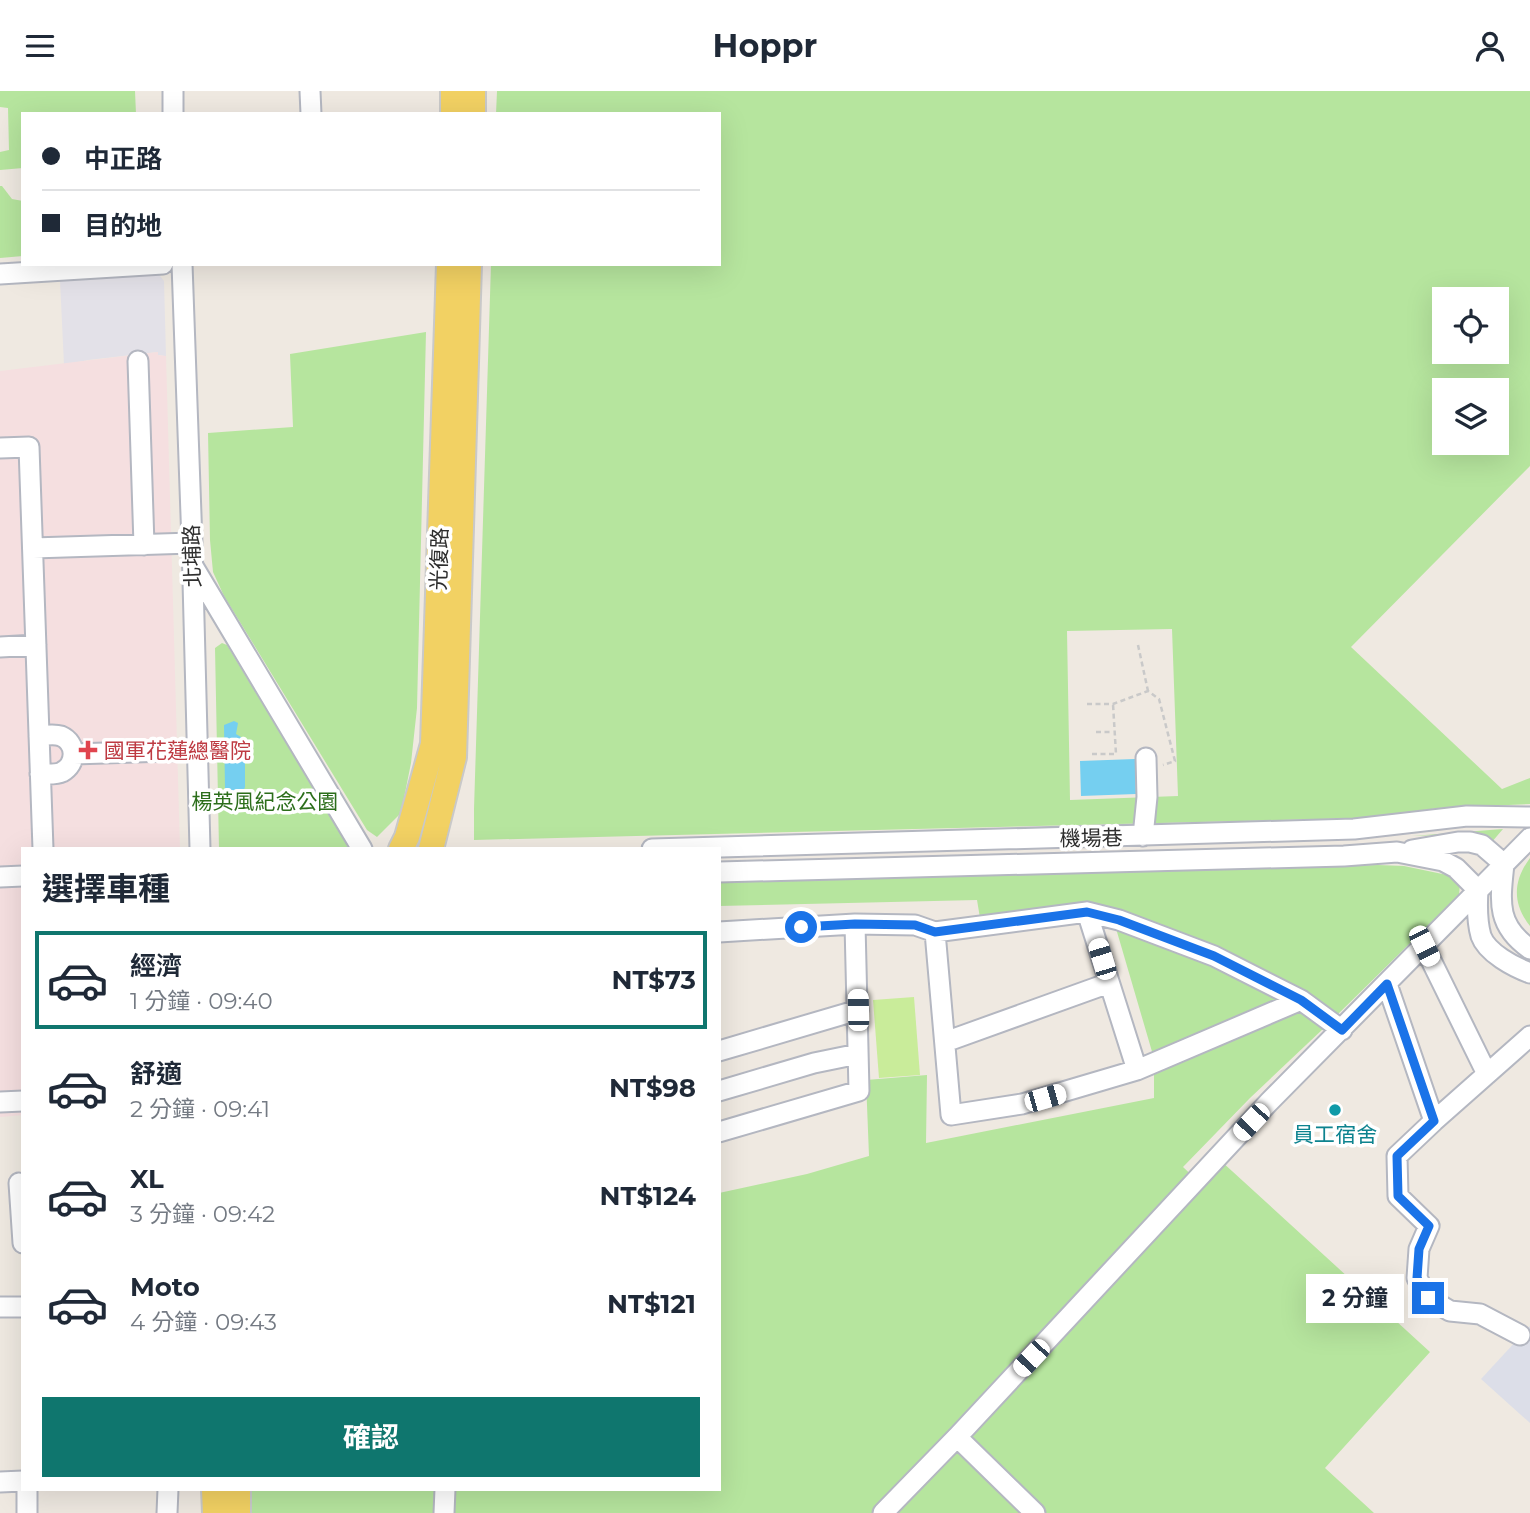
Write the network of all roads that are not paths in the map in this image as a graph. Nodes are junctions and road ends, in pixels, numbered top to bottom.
1 (173, 91) edge
2 (310, 91) edge
3 (453, 91) edge
4 (473, 91) edge
5 (173, 112) edge
6 (310, 112) edge
7 (453, 112) edge
8 (473, 112) edge
9 (130, 266) edge
10 (181, 266) edge
11 (449, 266) edge
12 (469, 266) edge
13 (0, 274) edge
14 (138, 361) dead end
15 (0, 448) edge
16 (192, 543) junction
17 (144, 545) junction
18 (33, 548) junction
19 (192, 565) junction
20 (36, 645) junction
21 (0, 647) edge
22 (39, 736) junction
23 (197, 750) junction
24 (74, 754) junction
25 (1146, 765) road end
26 (40, 774) junction
27 (1530, 817) edge
28 (1143, 836) junction
29 (1530, 838) edge
30 (404, 843) edge
31 (43, 847) edge
32 (200, 847) edge
33 (361, 847) edge
34 (429, 847) edge
35 (435, 847) edge
36 (721, 847) edge
37 (1397, 852) junction
38 (1504, 864) junction
39 (721, 872) edge
40 (21, 876) edge
41 (0, 877) edge
42 (1478, 890) junction
43 (1087, 912) junction
44 (855, 924) junction
45 (721, 932) edge
46 (935, 932) junction
47 (1424, 946) junction
48 (1530, 949) edge
49 (1530, 973) edge
50 (1109, 983) junction
51 (1387, 984) junction
52 (1301, 1000) junction
53 (858, 1010) junction
54 (1342, 1030) junction
55 (1530, 1036) edge
56 (945, 1042) junction
57 (721, 1050) edge
58 (858, 1054) junction
59 (1137, 1070) junction
60 (1487, 1074) junction
61 (721, 1090) edge
62 (21, 1101) edge
63 (0, 1102) edge
64 (1434, 1121) junction
65 (721, 1131) edge
66 (14, 1184) edge
67 (21, 1230) edge
68 (0, 1307) edge
69 (21, 1307) edge
70 (1520, 1335) dead end
71 (957, 1437) junction
72 (21, 1481) edge
73 (0, 1482) edge
74 (27, 1491) edge
75 (168, 1491) edge
76 (214, 1491) edge
77 (238, 1491) edge
78 (445, 1491) edge
79 (27, 1513) edge
80 (167, 1513) edge
81 (215, 1513) edge
82 (238, 1513) edge
83 (444, 1513) edge
84 (883, 1513) edge
85 (1035, 1513) edge

1 - 5 street
2 - 6 street
3 - 7 main road
4 - 8 main road
9 - 13 street
10 - 16 street, 北埔路
11 - 30 main road, 光復路
12 - 35 main road, 光復路
14 - 17 street
15 - 18 street
16 - 17 street
16 - 19 street, 北埔路
17 - 18 street
18 - 20 street
19 - 23 street, 北埔路
19 - 33 street
20 - 21 street
20 - 22 street
22 - 24 street
22 - 26 street
23 - 24 street
23 - 32 street, 北埔路
24 - 26 street
25 - 28 street
26 - 31 street
27 - 28 street, 機場巷
28 - 36 street, 機場巷
29 - 38 street
30 - 34 street
37 - 38 street, 機場巷
37 - 39 street, 機場巷
37 - 42 street, 機場巷
38 - 42 street
38 - 48 street
40 - 41 street
42 - 47 street
42 - 49 street
43 - 46 street
43 - 50 street
43 - 52 street
44 - 45 street
44 - 46 street
44 - 53 street
46 - 56 street
47 - 51 street
47 - 60 street
50 - 56 street
50 - 59 street
51 - 54 street
51 - 64 street
52 - 54 street
52 - 59 street
53 - 57 street
53 - 58 street
54 - 71 street
55 - 60 street
56 - 59 street
58 - 61 street
58 - 65 street
60 - 64 street
62 - 63 street
64 - 70 street
66 - 67 street
68 - 69 street
71 - 84 street
71 - 85 street
72 - 73 street
74 - 79 street
75 - 80 street
76 - 81 main road
77 - 82 main road
78 - 83 street

